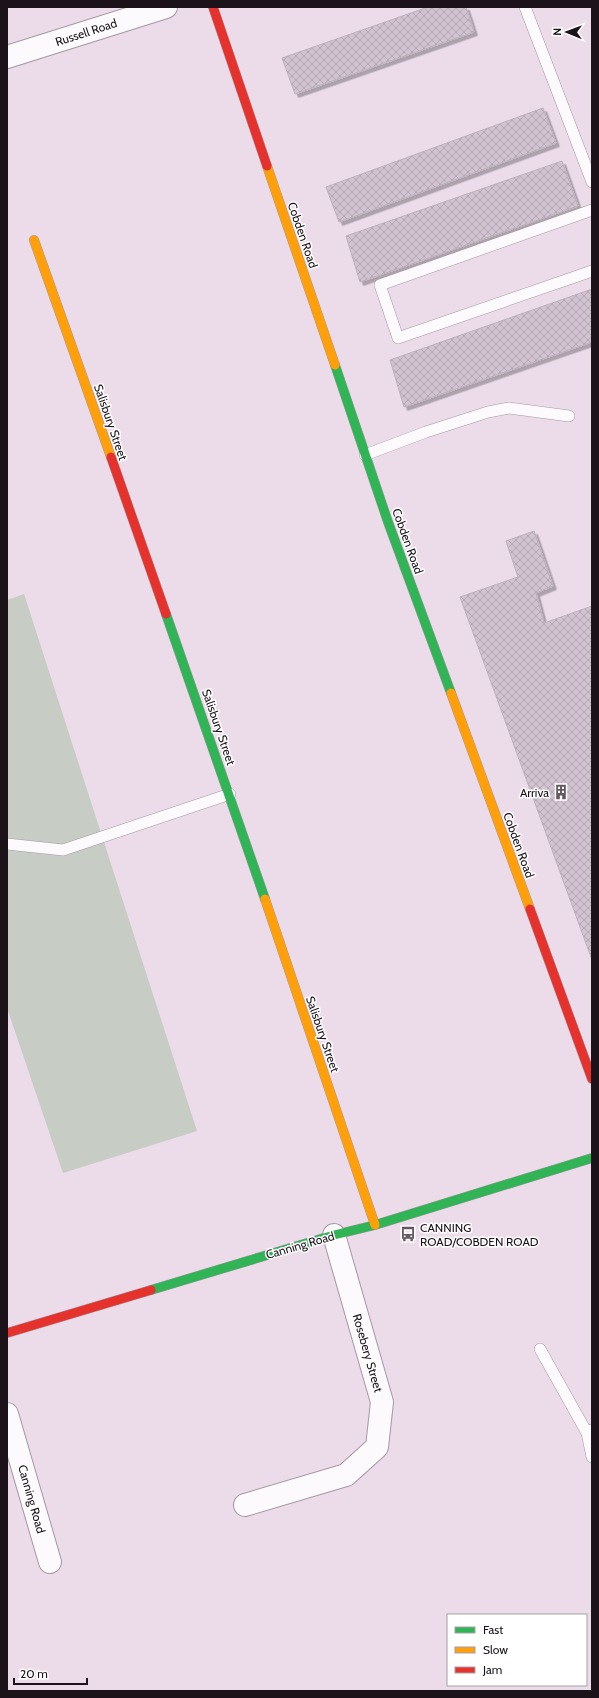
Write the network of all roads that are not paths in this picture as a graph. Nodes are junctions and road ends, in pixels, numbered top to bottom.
1 (166, 7) edge
2 (213, 7) edge
3 (525, 7) edge
4 (7, 57) edge
5 (592, 182) edge
6 (592, 210) edge
7 (34, 240) dead end
8 (592, 271) edge
9 (569, 416) dead end
10 (365, 455) junction
11 (230, 794) junction
12 (7, 844) edge
13 (592, 1079) edge
14 (592, 1158) edge
15 (375, 1226) junction
16 (334, 1235) junction
17 (7, 1333) edge
18 (540, 1349) dead end
19 (7, 1414) edge
20 (589, 1431) edge
21 (592, 1457) edge
22 (244, 1505) dead end
23 (50, 1562) dead end

1 - 4 street, Russell Road
2 - 10 street, Cobden Road
3 - 5 lane
6 - 8 lane
7 - 11 street, Salisbury Street
9 - 10 lane
10 - 13 street, Cobden Road
11 - 12 lane
11 - 15 street, Salisbury Street
14 - 15 street, Canning Road
15 - 16 street, Canning Road
16 - 17 street, Canning Road
16 - 22 street, Rosebery Street
18 - 20 lane
19 - 23 street, Canning Road
20 - 21 lane

